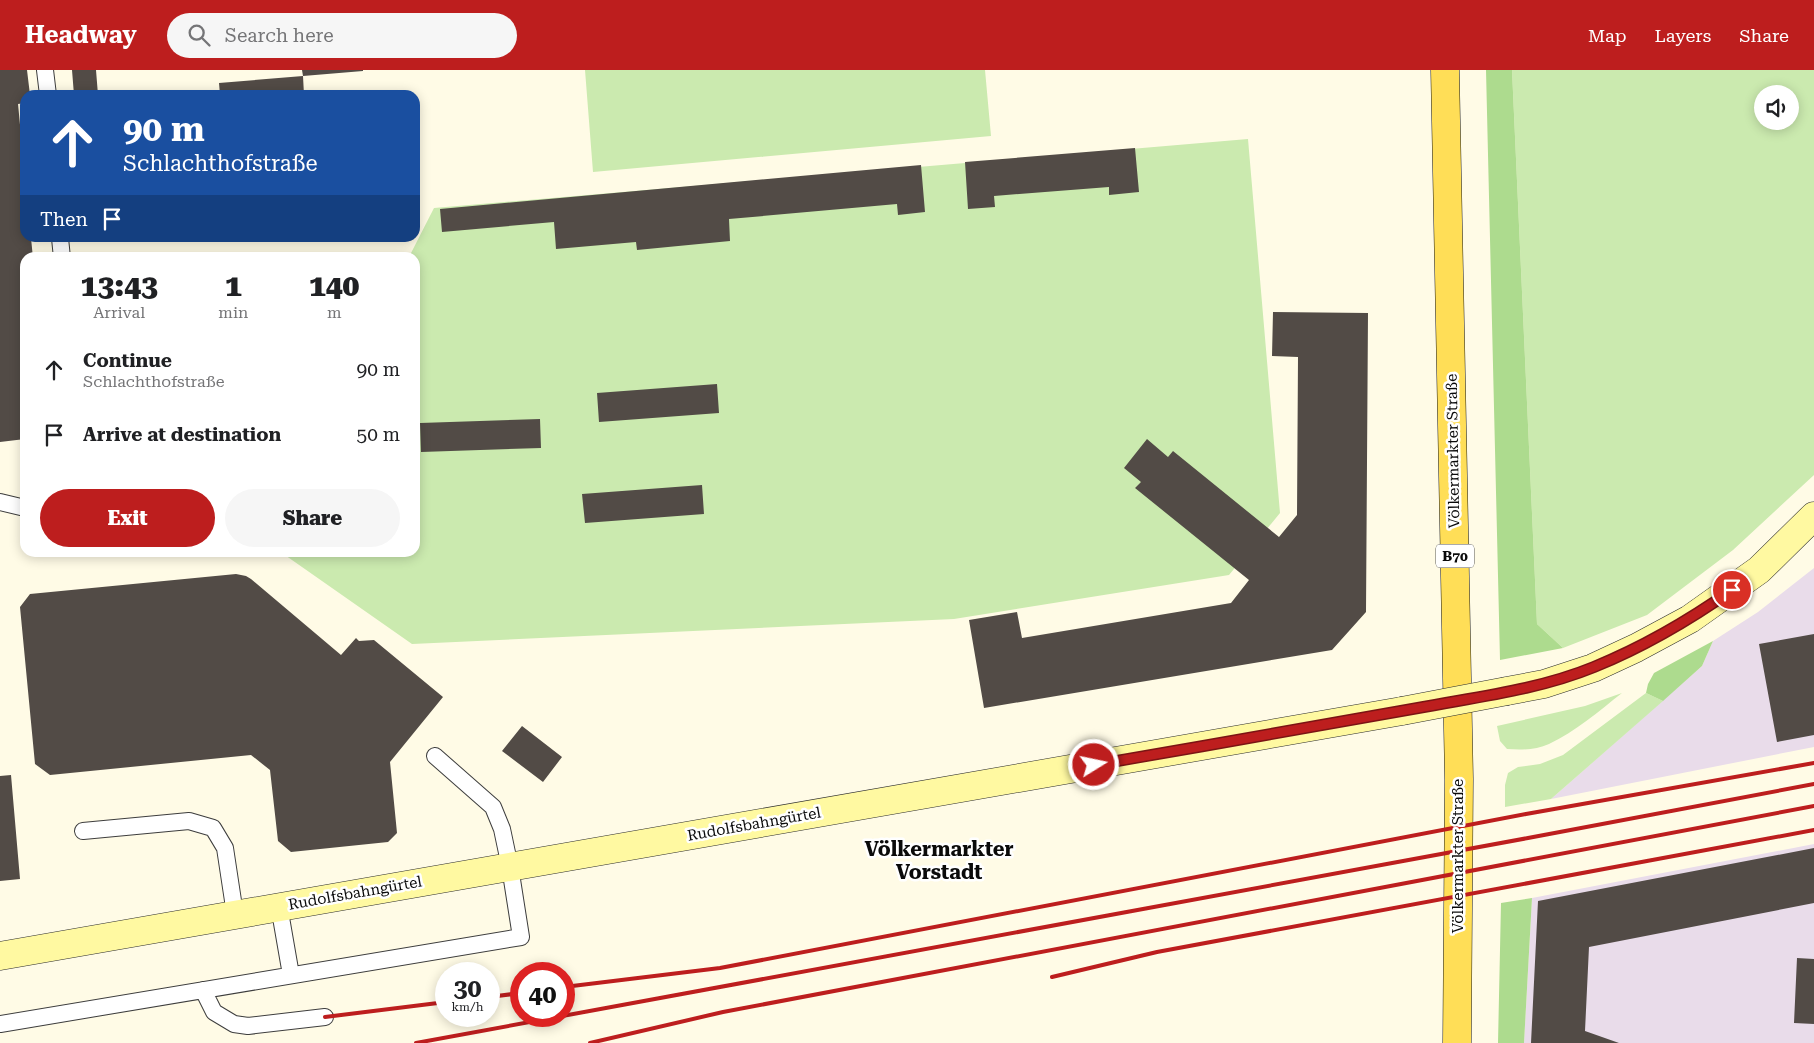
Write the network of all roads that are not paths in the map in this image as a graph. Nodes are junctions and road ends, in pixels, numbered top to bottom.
1 (45, 70) edge
2 (1445, 70) edge
3 (47, 90) edge
4 (0, 502) edge
5 (20, 507) edge
6 (1814, 516) edge
7 (435, 756) dead end
8 (83, 831) dead end
9 (510, 867) junction
10 (279, 906) junction
11 (235, 914) junction
12 (0, 956) edge
13 (291, 975) junction
14 (203, 990) junction
15 (325, 1017) dead end
16 (0, 1024) edge
17 (1457, 1043) edge

1 - 3 lane
2 - 17 main road, Völkermarkter Straße / B70
4 - 5 lane
6 - 9 street, Rudolfsbahngürtel, bridge
7 - 9 lane
8 - 11 lane
9 - 10 street, Rudolfsbahngürtel
9 - 13 lane
10 - 11 street, Rudolfsbahngürtel
10 - 13 lane
11 - 12 street, Rudolfsbahngürtel
13 - 14 lane
14 - 15 lane
14 - 16 lane

